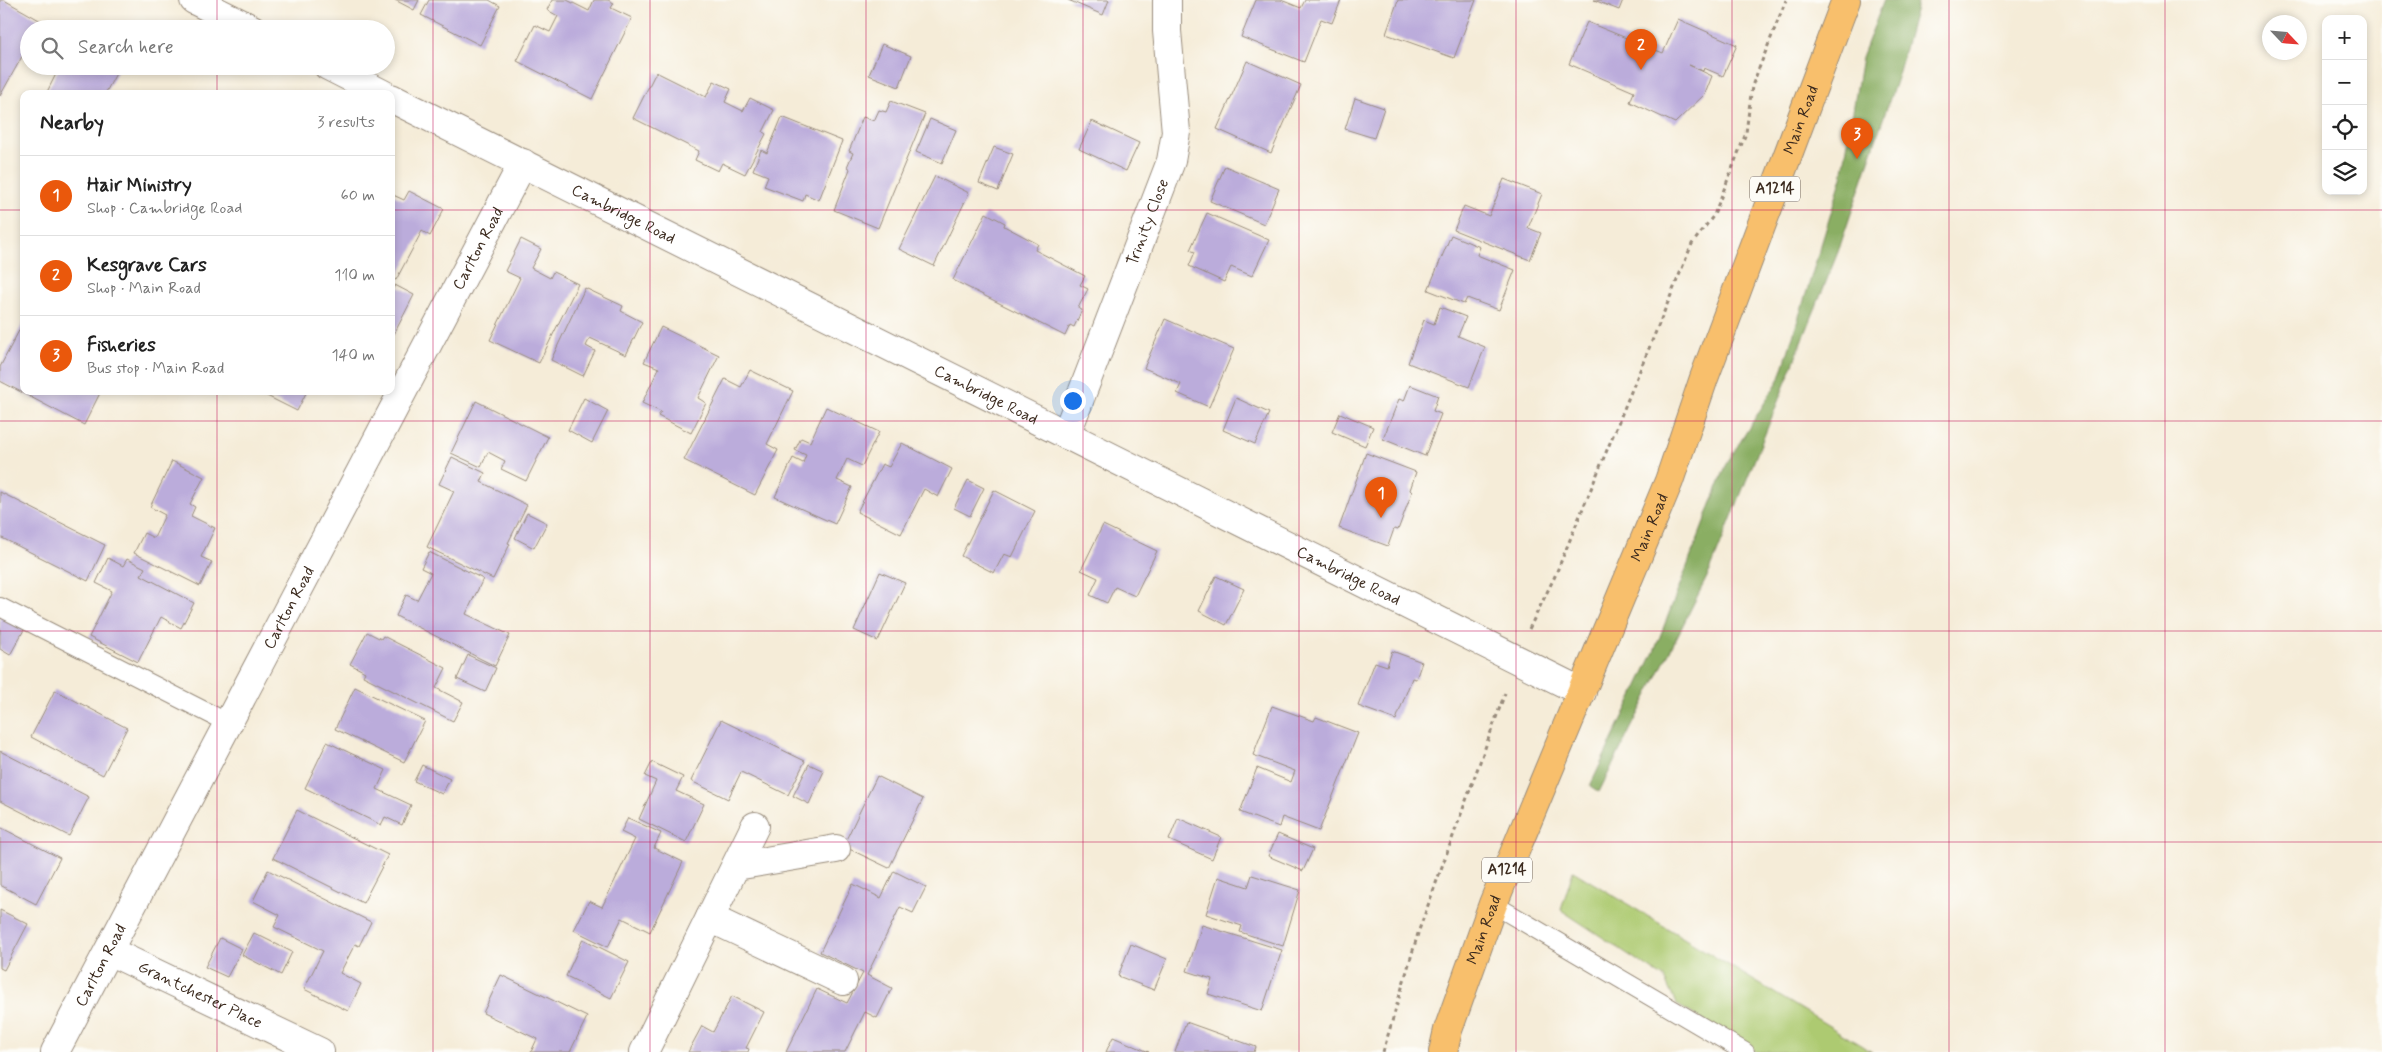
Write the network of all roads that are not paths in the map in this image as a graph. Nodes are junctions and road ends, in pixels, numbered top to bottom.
1 (194, 0) edge
2 (1167, 0) edge
3 (1846, 0) edge
4 (234, 20) edge
5 (346, 75) edge
6 (375, 90) edge
7 (395, 100) edge
8 (523, 163) junction
9 (1066, 435) junction
10 (0, 607) edge
11 (1582, 692) junction
12 (228, 723) junction
13 (755, 826) dead end
14 (836, 849) dead end
15 (736, 866) junction
16 (1493, 904) junction
17 (710, 918) junction
18 (109, 951) junction
19 (843, 981) dead end
20 (55, 1052) edge
21 (320, 1052) edge
22 (644, 1052) edge
23 (1443, 1052) edge
24 (1745, 1052) edge

1 - 4 street
2 - 9 street, Trinity Close
3 - 11 main road, Main Road / A1214
5 - 6 street
7 - 8 street, Cambridge Road
8 - 9 street, Cambridge Road
8 - 12 street, Carlton Road
9 - 11 street, Cambridge Road
10 - 12 lane
11 - 16 main road, Main Road / A1214
12 - 18 street, Carlton Road
13 - 15 street
14 - 15 street
15 - 17 street
16 - 23 main road, Main Road / A1214
16 - 24 lane
17 - 19 street
17 - 22 street
18 - 20 street, Carlton Road
18 - 21 street, Grantchester Place

